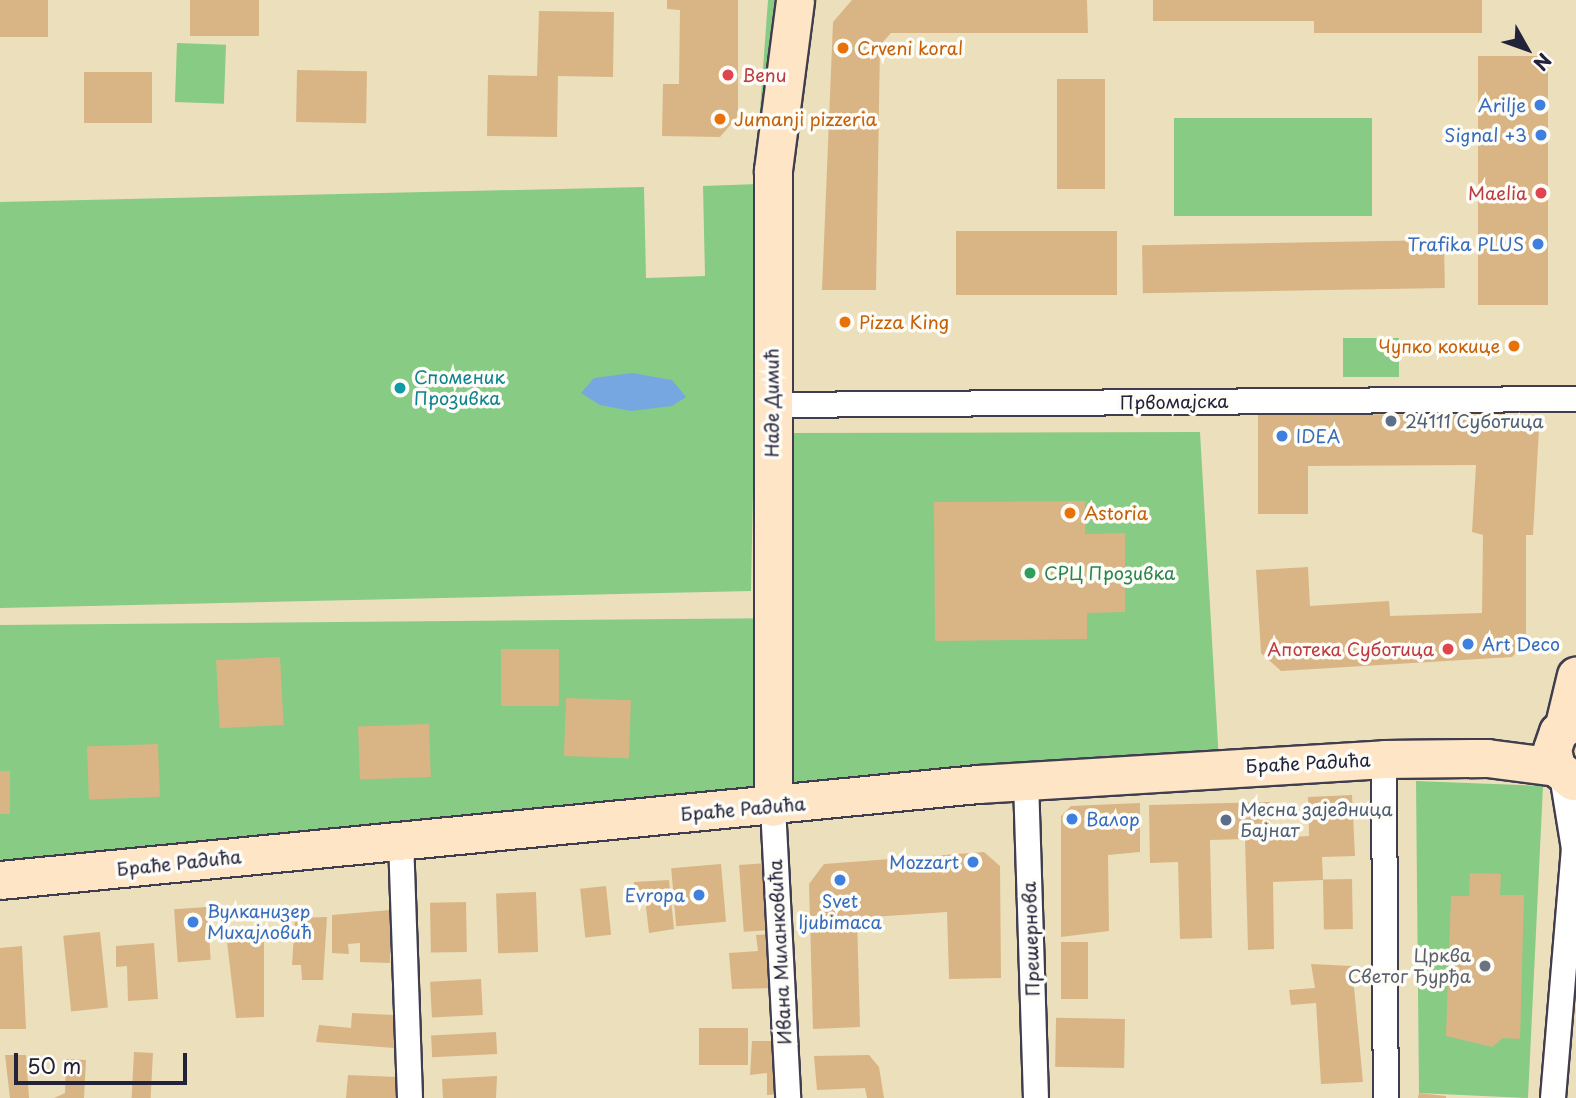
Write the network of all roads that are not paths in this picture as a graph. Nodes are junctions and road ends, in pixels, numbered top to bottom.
1 (795, 0) edge
2 (1576, 399) edge
3 (772, 405) junction
4 (1576, 675) edge
5 (1565, 751) edge
6 (1384, 760) junction
7 (1026, 781) junction
8 (773, 807) junction
9 (401, 840) junction
10 (1575, 847) edge
11 (0, 880) edge
12 (1569, 978) edge
13 (1386, 1095) edge
14 (410, 1098) edge
15 (788, 1098) edge
16 (1036, 1098) edge
17 (1553, 1098) edge

1 - 3 street, Наде Димић
2 - 3 street, Првомајска
3 - 8 street, Наде Димић
4 - 5 street
5 - 6 street, Браће Радића
5 - 10 street
6 - 7 street, Браће Радића
6 - 13 street
7 - 8 street, Браће Радића
7 - 16 street, Прешернова
8 - 9 street, Браће Радића
8 - 15 street, Ивана Миланковића
9 - 11 street, Браће Радића
9 - 14 street
10 - 12 street
12 - 17 street

